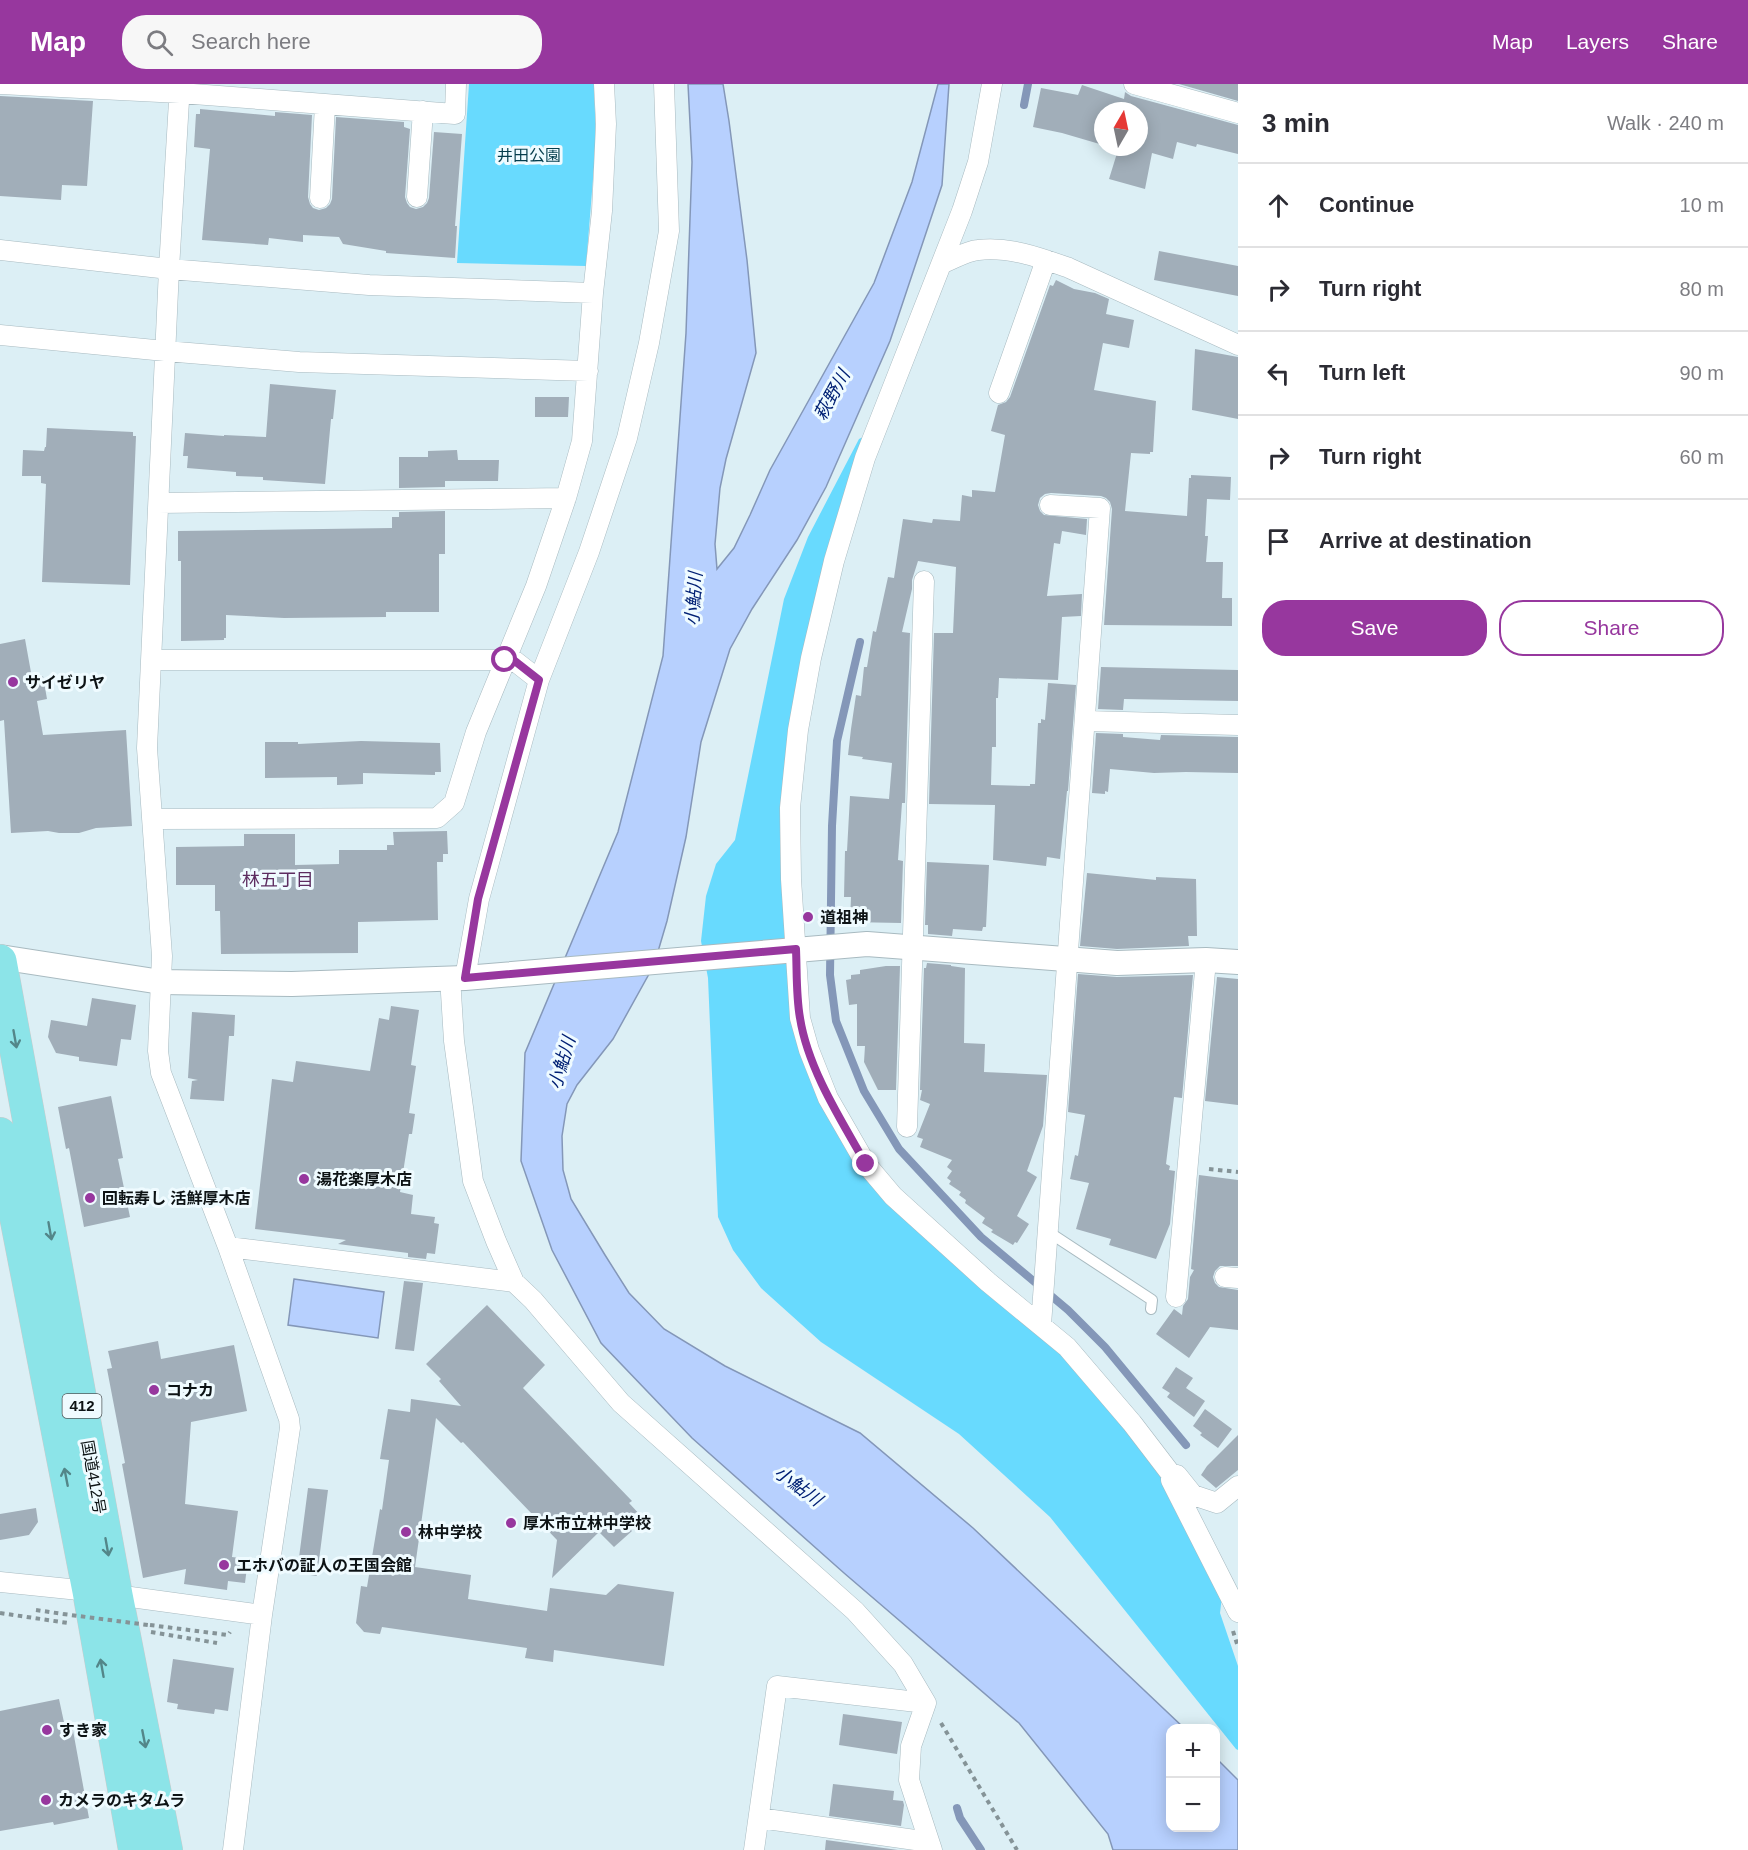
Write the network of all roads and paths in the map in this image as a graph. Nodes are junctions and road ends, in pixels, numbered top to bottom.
1 (0, 84) edge
2 (456, 84) edge
3 (604, 84) edge
4 (664, 84) edge
5 (992, 84) edge
6 (1134, 84) edge
7 (180, 89) edge
8 (325, 105) junction
9 (423, 111) junction
10 (1238, 113) edge
11 (417, 196) dead end
12 (320, 198) dead end
13 (0, 250) edge
14 (1046, 260) junction
15 (943, 263) junction
16 (169, 269) junction
17 (594, 293) junction
18 (0, 335) edge
19 (1238, 345) edge
20 (165, 351) junction
21 (588, 371) junction
22 (999, 393) dead end
23 (566, 498) junction
24 (159, 503) junction
25 (1050, 505) dead end
26 (924, 581) dead end
27 (506, 657) junction
28 (153, 660) junction
29 (539, 680) junction
30 (1086, 721) junction
31 (1238, 725) edge
32 (152, 819) junction
33 (913, 948) junction
34 (796, 949) junction
35 (0, 957) edge
36 (1066, 960) junction
37 (1206, 960) junction
38 (0, 962) edge
39 (1238, 962) edge
40 (457, 977) junction
41 (161, 982) junction
42 (907, 1127) dead end
43 (0, 1134) edge
44 (1188, 1166) junction
45 (1238, 1172) edge
46 (1047, 1232) junction
47 (228, 1247) junction
48 (514, 1282) junction
49 (1176, 1297) dead end
50 (1152, 1309) dead end
51 (1041, 1325) junction
52 (1171, 1474) junction
53 (1238, 1486) edge
54 (0, 1582) edge
55 (102, 1593) junction
56 (20, 1608) dead end
57 (0, 1612) edge
58 (1238, 1612) edge
59 (63, 1614) dead end
60 (18, 1615) junction
61 (262, 1616) junction
62 (73, 1623) dead end
63 (186, 1630) junction
64 (144, 1631) dead end
65 (230, 1633) dead end
66 (185, 1638) junction
67 (217, 1642) dead end
68 (926, 1703) junction
69 (946, 1729) dead end
70 (759, 1818) junction
71 (931, 1846) edge
72 (135, 1850) edge
73 (166, 1850) edge
74 (233, 1850) edge
75 (754, 1850) edge
76 (1017, 1850) edge

1 - 7 street
2 - 9 street
3 - 17 street
4 - 29 street
5 - 15 street
6 - 10 street
7 - 8 street
7 - 16 street
8 - 9 street
8 - 12 street
9 - 11 street
13 - 16 street
14 - 15 street
14 - 19 street
14 - 22 street
15 - 34 street
16 - 17 street
16 - 20 street
17 - 21 street
18 - 20 street
20 - 21 street
20 - 24 street
21 - 23 street
23 - 24 street
23 - 27 street
24 - 28 street
25 - 30 street
26 - 33 street
27 - 28 street
27 - 29 street
27 - 32 street
28 - 32 street
29 - 40 street
30 - 31 street
30 - 36 street
32 - 41 street
33 - 34 street
33 - 36 street
33 - 42 street
34 - 40 street
34 - 51 street
35 - 41 street
36 - 37 street
36 - 46 street
37 - 39 street
37 - 44 street
38 -> 55 highway, 国道412号 / 412
40 - 41 street
40 - 48 street
41 - 47 street
55 -> 43 highway, 国道412号 / 412
44 - 45 path
44 - 49 street
46 - 50 lane
46 - 51 street
47 - 48 street
47 - 61 street
48 - 68 street
51 - 52 street
52 - 53 street
52 - 58 street
54 - 55 street
55 - 61 street
72 -> 55 highway, 国道412号 / 412
55 -> 73 highway, 国道412号 / 412
56 - 60 path
57 - 60 path
59 - 63 path, bridge
60 - 62 path
61 - 74 street
63 - 65 path
63 - 66 path
64 - 66 path
66 - 67 path
68 - 70 street
68 - 71 street
69 - 76 path
70 - 71 street
70 - 75 street

